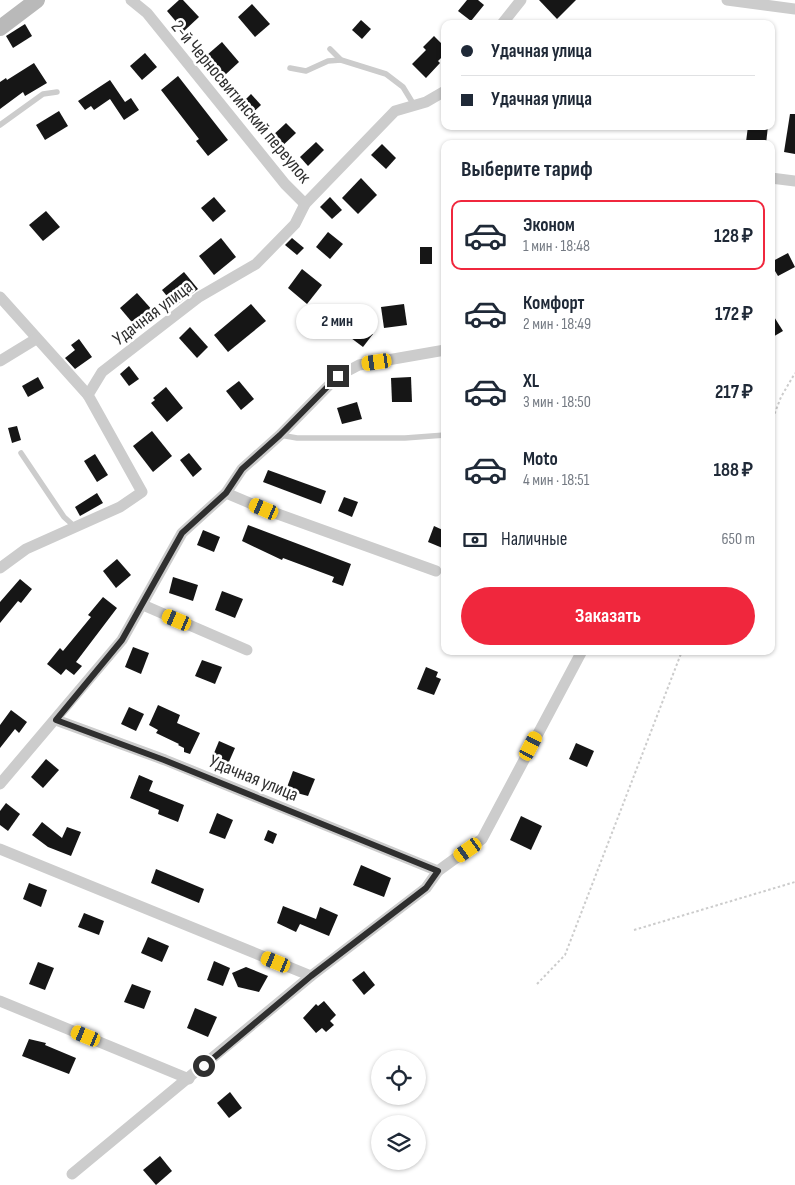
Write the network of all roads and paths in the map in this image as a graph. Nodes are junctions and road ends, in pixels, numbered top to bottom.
1 (36, 0) edge
2 (131, 0) edge
3 (520, 0) edge
4 (727, 0) edge
5 (795, 9) edge
6 (505, 20) edge
7 (0, 28) edge
8 (330, 49) dead end
9 (341, 60) junction
10 (290, 68) dead end
11 (57, 92) dead end
12 (441, 93) edge
13 (414, 105) junction
14 (0, 125) edge
15 (775, 178) edge
16 (795, 181) edge
17 (305, 204) junction
18 (0, 297) edge
19 (36, 338) junction
20 (441, 351) edge
21 (0, 361) edge
22 (795, 374) edge
23 (88, 395) junction
24 (775, 413) edge
25 (280, 435) junction
26 (441, 435) edge
27 (21, 453) dead end
28 (226, 493) junction
29 (74, 526) junction
30 (0, 568) edge
31 (436, 571) dead end
32 (142, 605) junction
33 (247, 650) dead end
34 (580, 655) edge
35 (680, 655) edge
36 (56, 720) junction
37 (0, 784) edge
38 (0, 849) edge
39 (438, 871) junction
40 (795, 882) edge
41 (634, 930) dead end
42 (311, 976) junction
43 (537, 984) dead end
44 (0, 1001) edge
45 (189, 1079) junction
46 (72, 1174) dead end

1 - 7 street
2 - 17 street, 2-й Черносвитинский переулок
3 - 6 street
4 - 5 street
8 - 9 lane
9 - 10 lane
9 - 13 lane
11 - 14 lane
12 - 13 street, Удачная улица
13 - 17 street, Удачная улица
15 - 16 street
17 - 23 street, Удачная улица
18 - 19 street
19 - 21 street
19 - 23 street
20 - 25 street
22 - 24 path
23 - 29 street
25 - 26 lane
25 - 28 street
27 - 29 lane
28 - 31 street
28 - 32 street
29 - 30 street
32 - 33 street
32 - 36 street
34 - 39 street
35 - 43 path
36 - 37 street
36 - 39 street, Удачная улица
38 - 42 street
39 - 42 street
40 - 41 path
42 - 45 street
44 - 45 street
45 - 46 street

